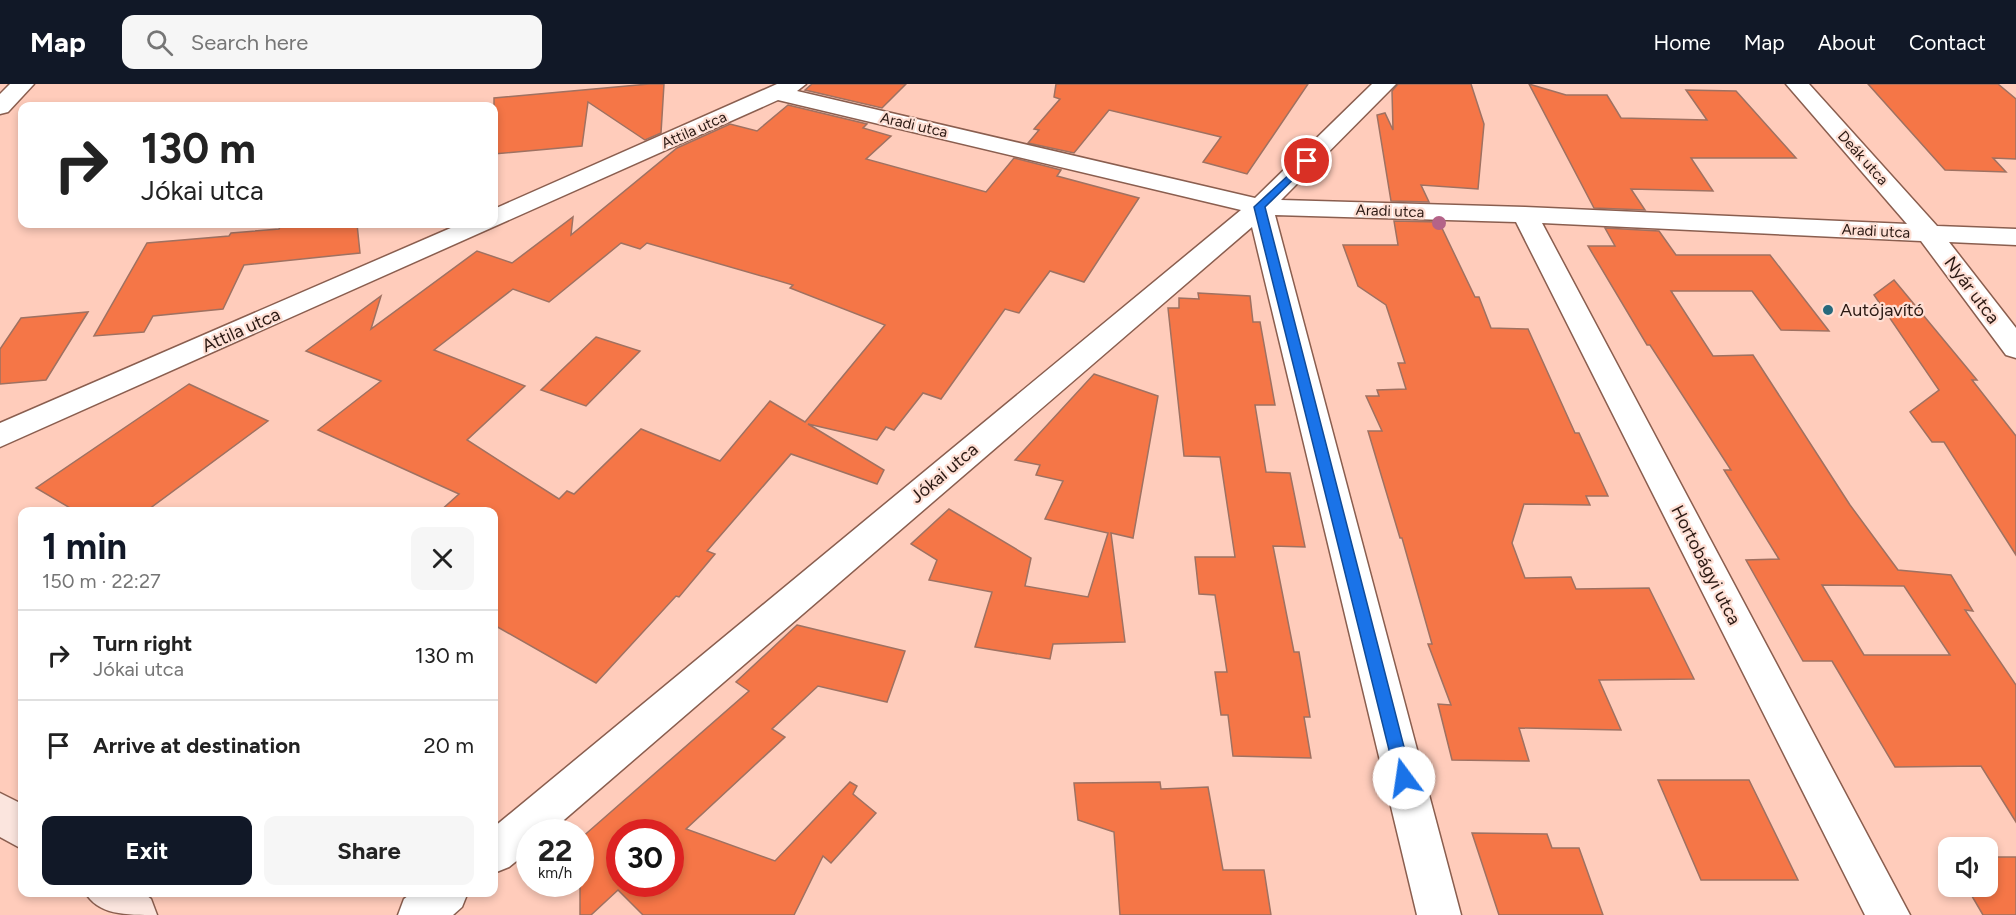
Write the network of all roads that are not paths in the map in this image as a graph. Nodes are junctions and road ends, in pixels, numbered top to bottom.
1 (22, 84) edge
2 (1385, 84) edge
3 (1797, 84) edge
4 (786, 88) edge
5 (0, 107) edge
6 (1260, 207) junction
7 (1525, 215) junction
8 (498, 216) edge
9 (472, 228) edge
10 (1929, 233) junction
11 (2016, 237) edge
12 (2016, 348) edge
13 (0, 436) edge
14 (0, 812) edge
15 (18, 826) edge
16 (498, 850) edge
17 (112, 897) edge
18 (441, 897) edge
19 (135, 915) edge
20 (420, 915) edge
21 (1438, 915) edge
22 (1888, 915) edge

1 - 5 street
2 - 6 street, Jókai utca
3 - 10 street, Deák utca
4 - 6 street, Aradi utca
4 - 8 street, Attila utca
6 - 7 street, Aradi utca
6 - 16 street, Jókai utca
6 - 21 street
7 - 10 street, Aradi utca
7 - 22 street, Hortobágyi utca
9 - 13 street, Attila utca
10 - 11 street, Aradi utca
10 - 12 street, Nyár utca
14 - 15 street
17 - 19 street
18 - 20 street

